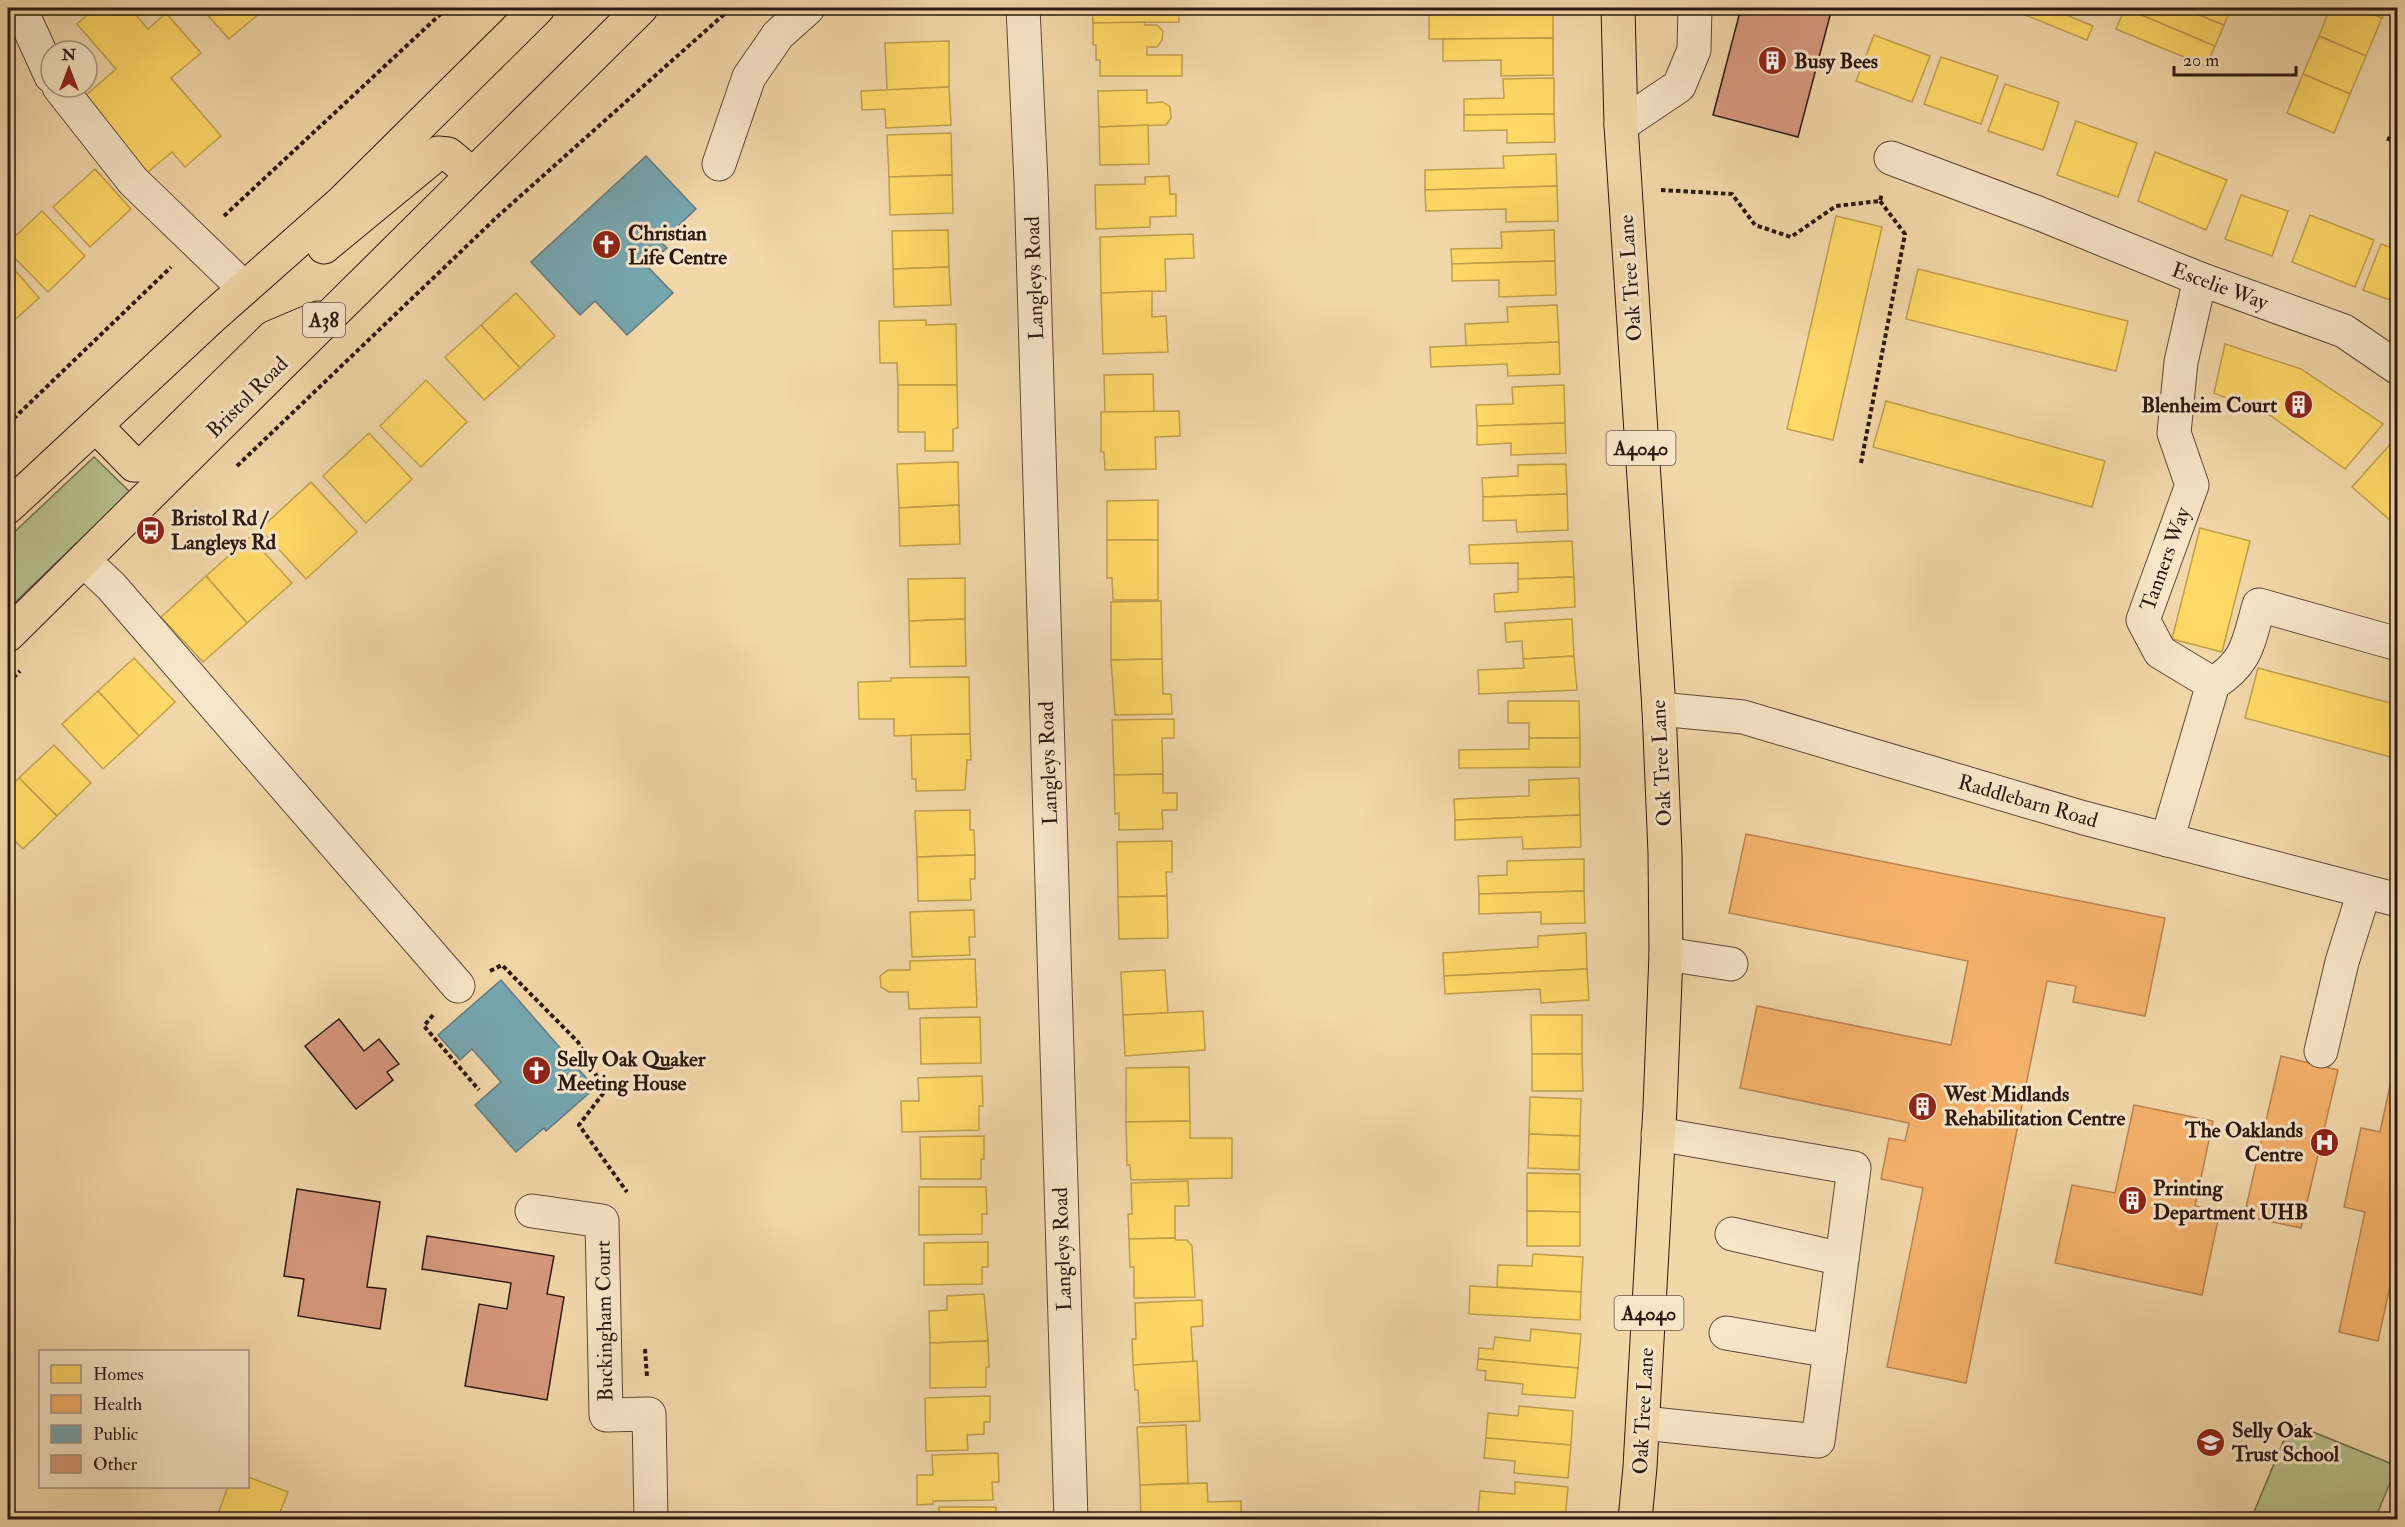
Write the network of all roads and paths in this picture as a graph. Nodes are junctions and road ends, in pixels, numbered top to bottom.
1 (20, 8) edge
2 (538, 8) edge
3 (641, 8) edge
4 (731, 8) edge
5 (808, 8) edge
6 (1023, 8) edge
7 (1618, 8) edge
8 (1695, 8) edge
9 (39, 50) edge
10 (68, 99) edge
11 (2397, 118) edge
12 (1621, 125) junction
13 (2388, 141) dead end
14 (1891, 158) joint
15 (718, 164) dead end
16 (472, 174) junction
17 (1625, 188) junction
18 (1880, 201) junction
19 (2200, 279) junction
20 (244, 288) junction
21 (328, 315) junction
22 (212, 317) junction
23 (2397, 368) edge
24 (96, 426) junction
25 (1861, 463) dead end
26 (231, 471) dead end
27 (8, 507) edge
28 (84, 561) junction
29 (8, 634) edge
30 (2397, 644) edge
31 (25, 667) dead end
32 (8, 683) edge
33 (2213, 684) junction
34 (1659, 709) junction
35 (2167, 840) junction
36 (2364, 892) junction
37 (2397, 900) edge
38 (1666, 954) junction
39 (1731, 964) dead end
40 (459, 986) junction
41 (2321, 1051) dead end
42 (479, 1090) dead end
43 (1658, 1134) junction
44 (630, 1196) dead end
45 (532, 1211) dead end
46 (1732, 1234) dead end
47 (1842, 1258) junction
48 (1726, 1333) dead end
49 (1830, 1351) junction
50 (1643, 1423) junction
51 (651, 1520) edge
52 (1071, 1520) edge
53 (1635, 1520) edge

1 - 9 street
2 - 20 highway
3 - 16 highway, Bristol Road / A38
4 - 26 path
5 - 15 street
6 - 52 street, Langleys Road
7 - 12 highway, Oak Tree Lane / A4040
8 - 12 street
10 - 20 street
11 - 13 path
12 - 17 highway, Oak Tree Lane / A4040
14 - 18 path
14 - 19 street, Escelie Way
16 - 21 highway, Bristol Road / A38
16 - 22 highway
17 - 18 path
17 - 34 highway, Oak Tree Lane / A4040
18 - 25 path
19 - 23 street, Escelie Way
19 - 33 street, Tanners Way
20 - 22 highway
21 - 24 highway
21 - 28 highway, Bristol Road / A38
22 - 24 highway
24 - 27 highway
28 - 29 highway, Bristol Road / A38
28 - 40 street
30 - 33 street
31 - 32 path
33 - 35 street
34 - 35 street, Raddlebarn Road
34 - 38 highway, Oak Tree Lane / A4040
35 - 36 street, Raddlebarn Road
36 - 37 street, Raddlebarn Road
36 - 41 street
38 - 39 street
38 - 43 highway, Oak Tree Lane / A4040
40 - 42 path
40 - 44 path
43 - 47 street
43 - 50 highway, Oak Tree Lane / A4040
45 - 51 street, Buckingham Court
46 - 47 street
47 - 49 street
48 - 49 street
49 - 50 street
50 - 53 highway, Oak Tree Lane / A4040

